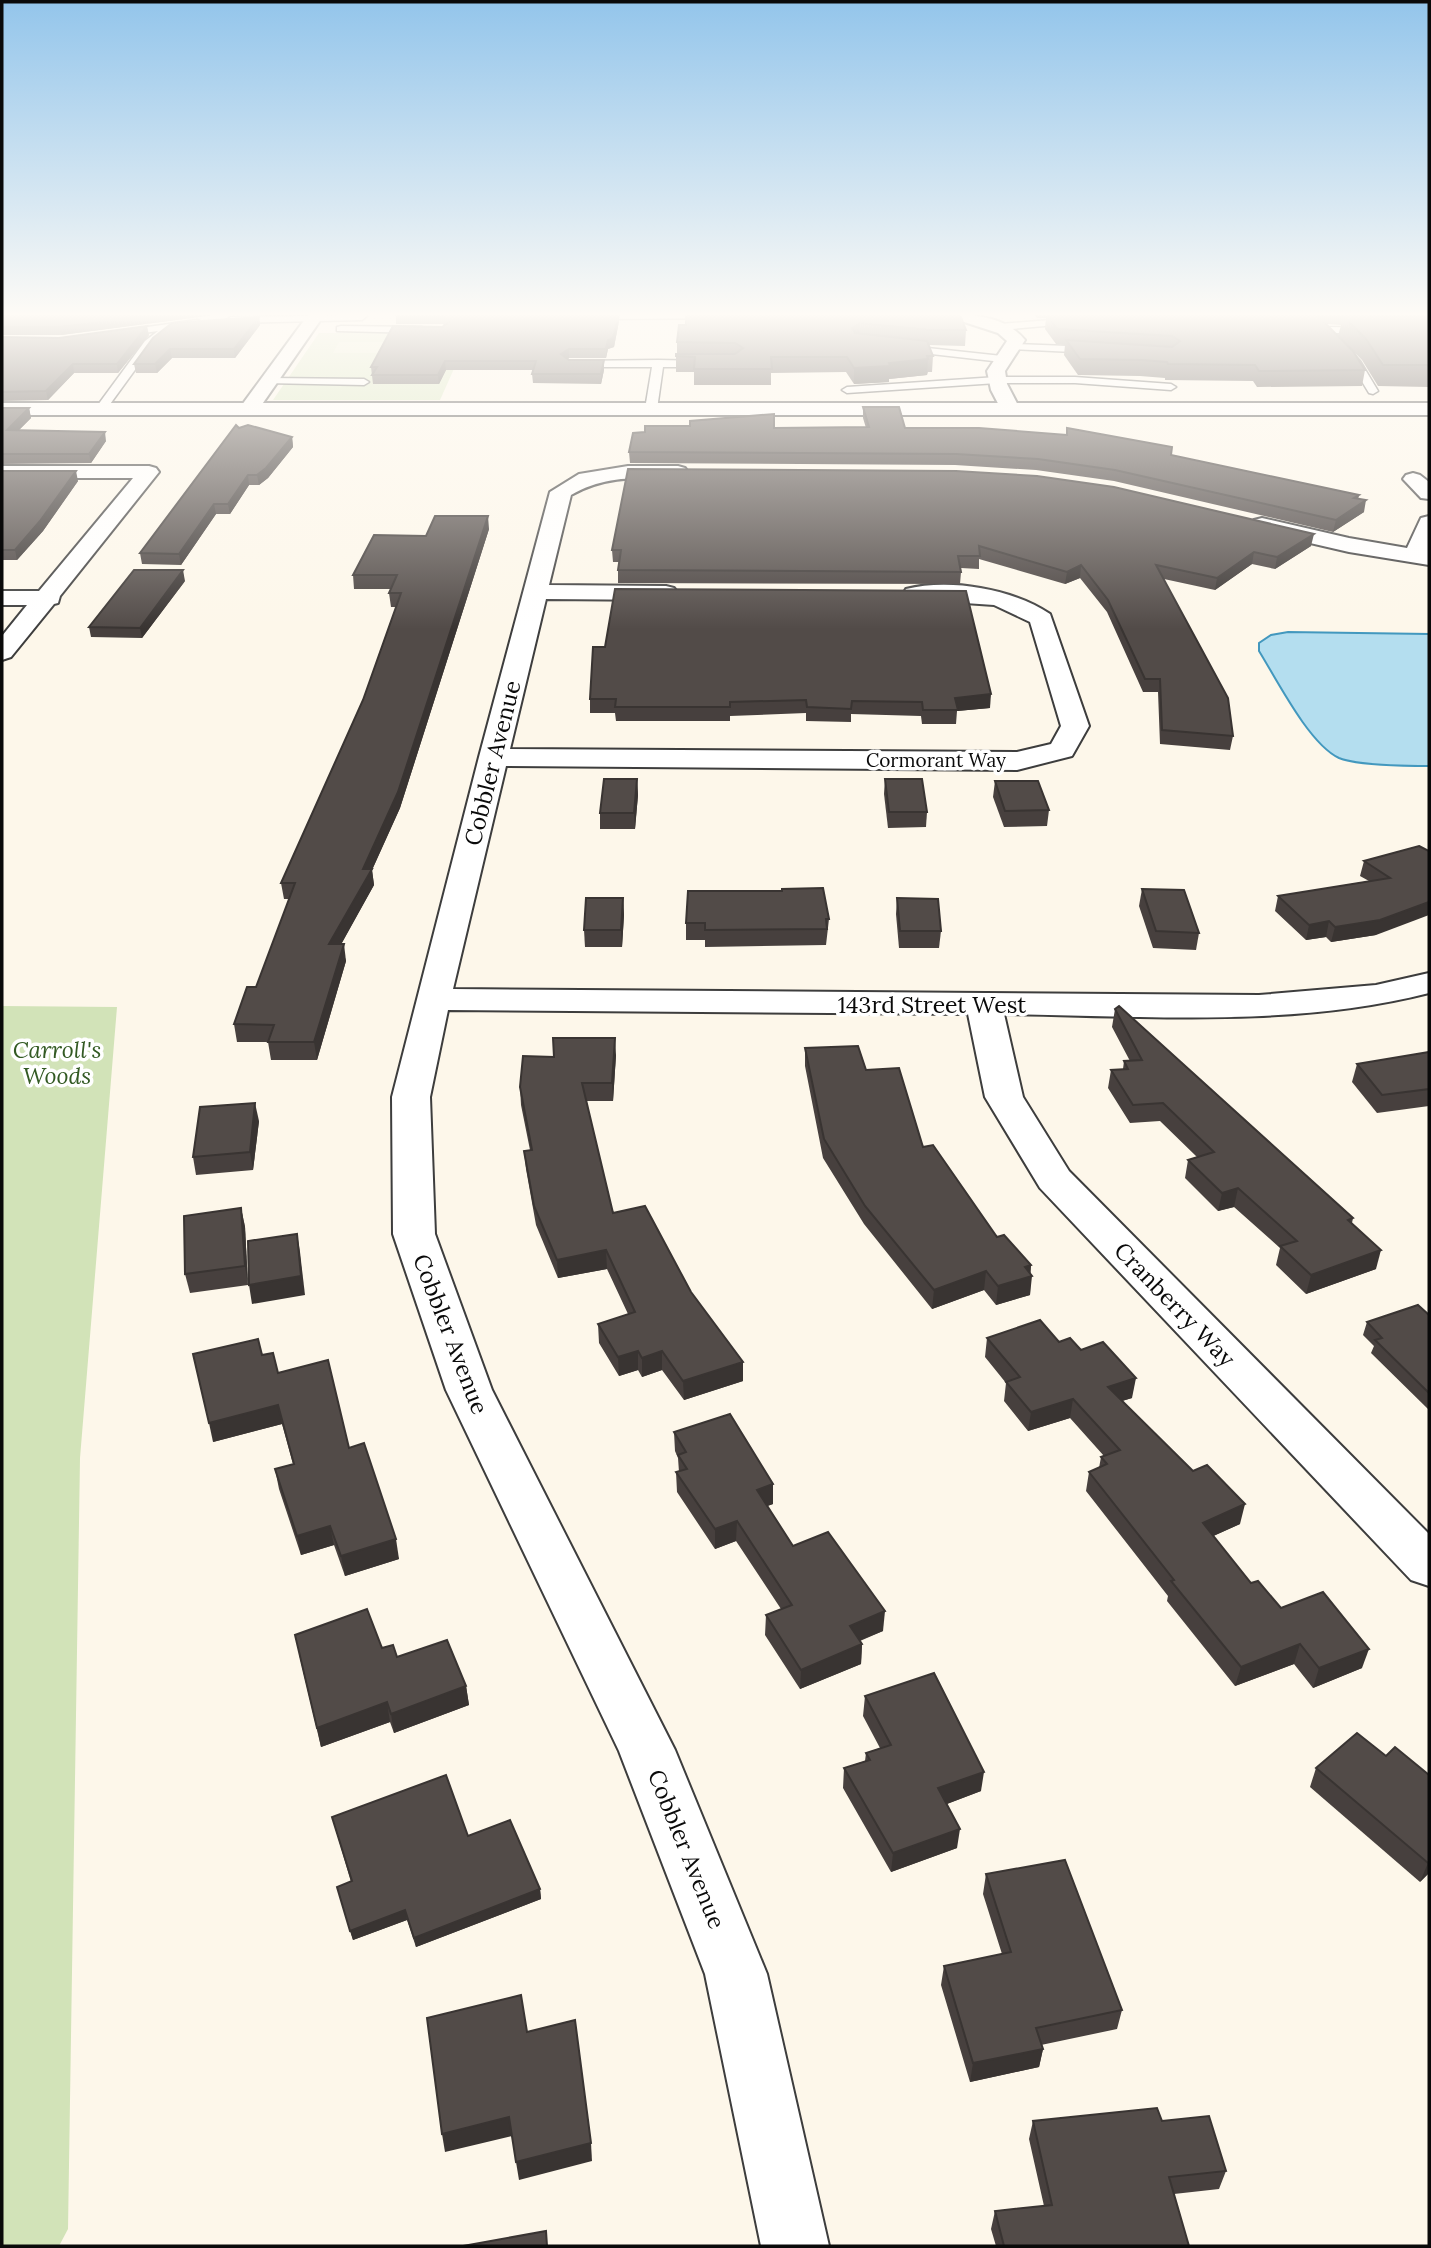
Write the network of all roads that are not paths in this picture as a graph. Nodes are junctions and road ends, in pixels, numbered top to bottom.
1 (2, 472) edge
2 (696, 472) edge
3 (1244, 521) edge
4 (1429, 523) edge
5 (1422, 558) edge
6 (535, 592) junction
7 (687, 593) edge
8 (896, 594) edge
9 (2, 598) edge
10 (49, 598) junction
11 (2, 652) edge
12 (493, 757) junction
13 (1429, 983) edge
14 (433, 999) junction
15 (984, 1005) junction
16 (1429, 1566) edge
17 (795, 2246) edge

1 - 10 street
2 - 6 street, Cobbler Avenue
3 - 5 street
4 - 5 street
6 - 7 street
6 - 12 street, Cobbler Avenue
8 - 12 street, Cormorant Way
9 - 10 street
10 - 11 street
12 - 14 street, Cobbler Avenue
13 - 15 street, 143rd Street West
14 - 15 street, 143rd Street West
14 - 17 street, Cobbler Avenue
15 - 16 street, Cranberry Way

